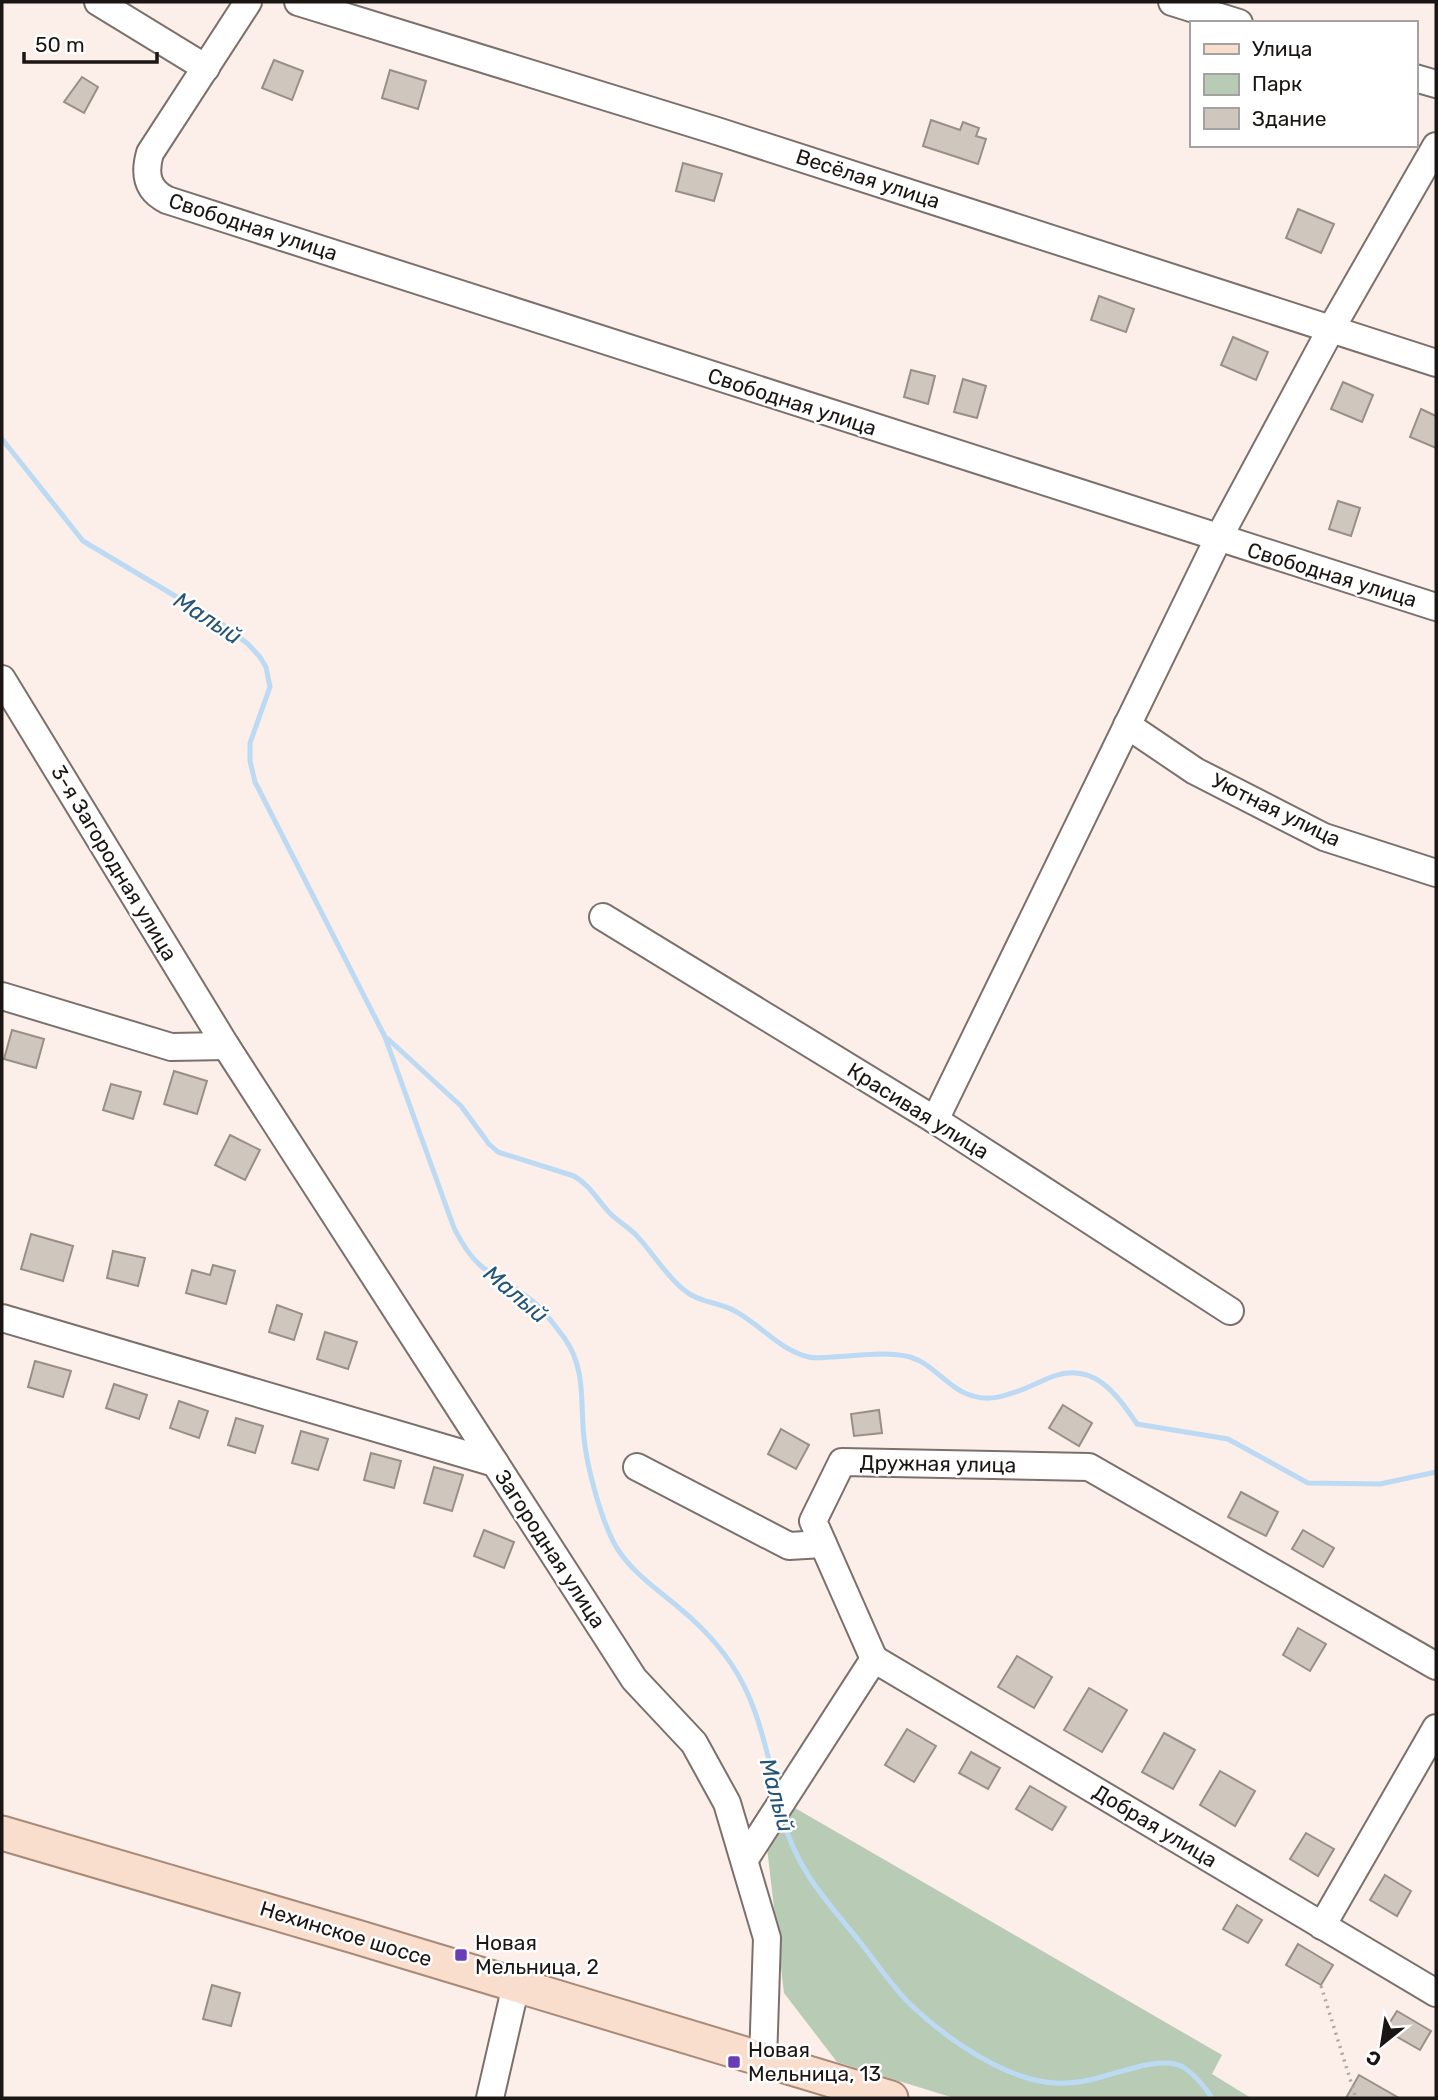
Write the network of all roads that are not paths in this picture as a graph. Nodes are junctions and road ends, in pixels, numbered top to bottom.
1 (98, 2) edge
2 (248, 2) edge
3 (1172, 2) edge
4 (304, 3) edge
5 (1233, 21) edge
6 (206, 68) junction
7 (1417, 79) edge
8 (1436, 85) edge
9 (1436, 146) edge
10 (1331, 329) junction
11 (1436, 363) edge
12 (1218, 539) junction
13 (1436, 607) edge
14 (2, 679) edge
15 (1127, 725) junction
16 (1436, 873) edge
17 (603, 917) dead end
18 (2, 996) edge
19 (226, 1046) junction
20 (935, 1120) junction
21 (1230, 1311) dead end
22 (2, 1318) edge
23 (495, 1463) junction
24 (636, 1467) dead end
25 (823, 1544) junction
26 (874, 1659) junction
27 (1436, 1666) edge
28 (1436, 1728) edge
29 (2, 1833) edge
30 (745, 1859) junction
31 (1322, 1926) junction
32 (516, 1985) junction
33 (1436, 1993) edge
34 (763, 2061) junction
35 (490, 2098) edge
36 (891, 2098) edge

1 - 6 street
2 - 6 street
3 - 5 street
4 - 10 street, Весёлая улица
6 - 12 street, Свободная улица
7 - 8 street
9 - 10 street
10 - 11 street, Весёлая улица
10 - 12 street
12 - 13 street, Свободная улица
12 - 15 street
14 - 19 street, 3-я Загородная улица
15 - 16 street, Уютная улица
15 - 20 street
17 - 20 street, Красивая улица
18 - 19 street
19 - 23 street, 3-я Загородная улица
20 - 21 street, Красивая улица
22 - 23 street, Загородная улица
23 - 30 street, Загородная улица
24 - 25 street
25 - 26 street, Дружная улица
25 - 27 street, Дружная улица
26 - 30 street
26 - 31 street, Добрая улица
28 - 31 street
29 - 32 main road, Нехинское шоссе
30 - 34 street, Загородная улица
31 - 33 street, Добрая улица
32 - 34 main road, Нехинское шоссе
32 - 35 street
34 - 36 main road, Нехинское шоссе

